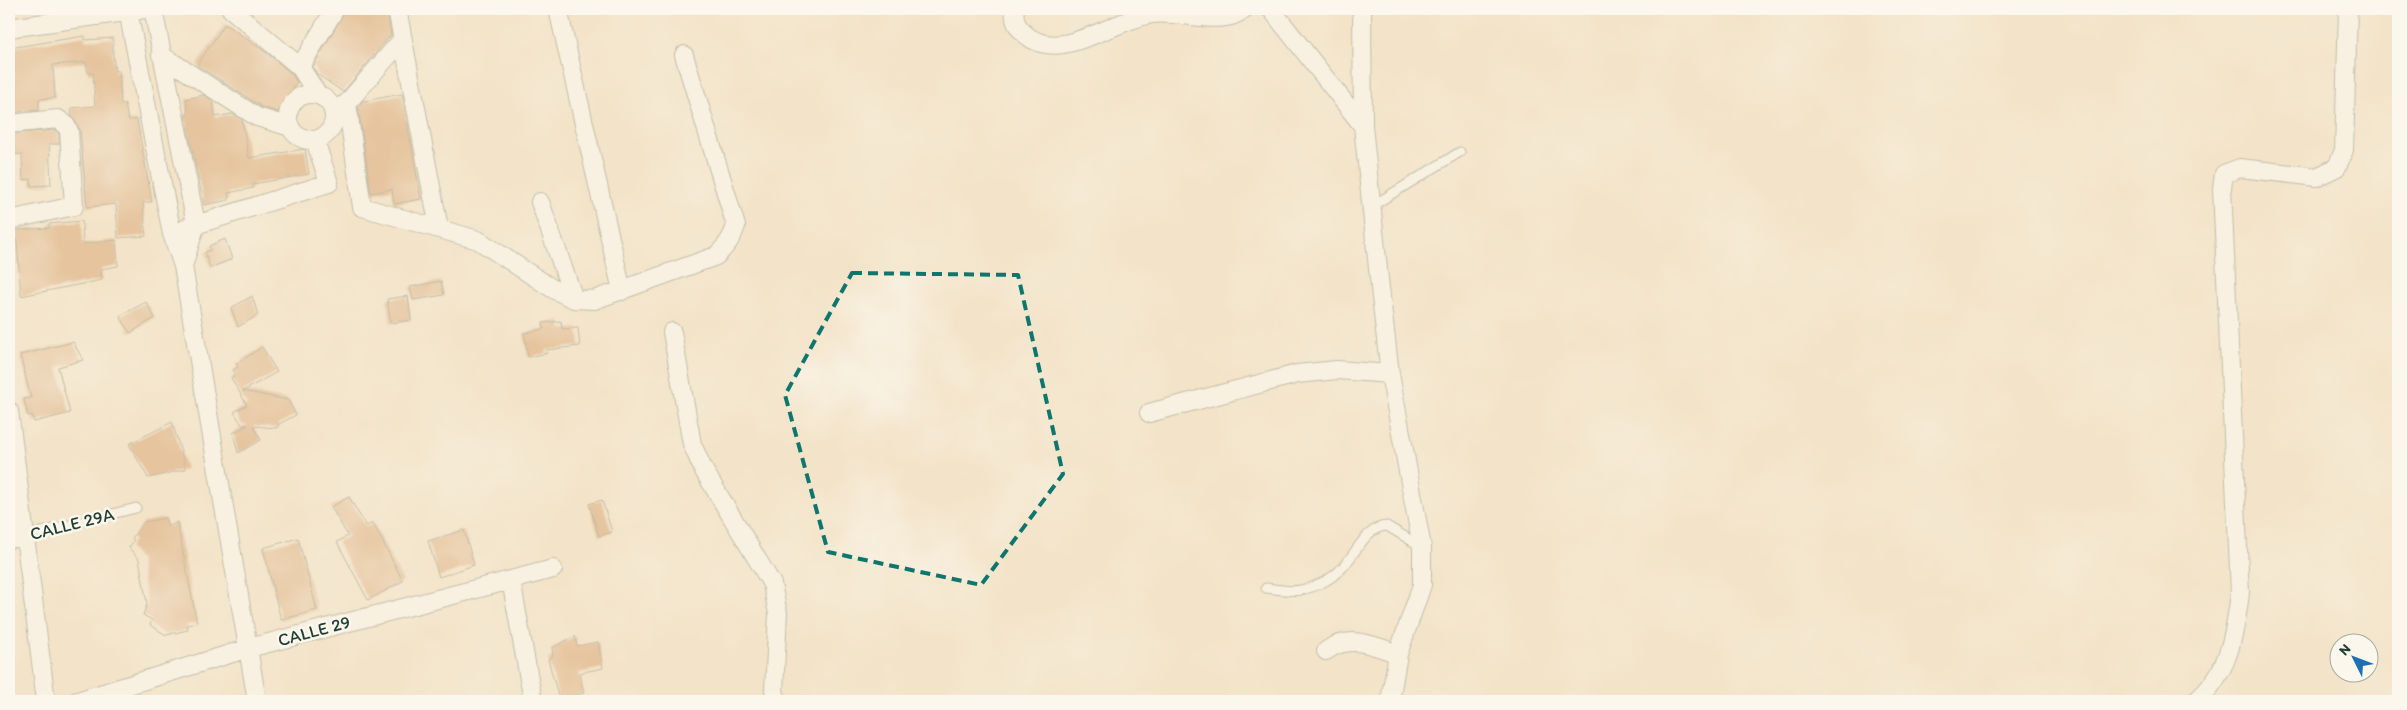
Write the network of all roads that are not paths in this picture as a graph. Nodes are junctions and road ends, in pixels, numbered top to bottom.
1 (154, 9) edge
2 (231, 9) edge
3 (335, 9) edge
4 (397, 9) edge
5 (558, 9) edge
6 (1014, 9) edge
7 (1244, 9) edge
8 (1271, 9) edge
9 (1362, 9) edge
10 (2348, 9) edge
11 (128, 10) edge
12 (9, 28) edge
13 (402, 40) junction
14 (161, 55) junction
15 (684, 55) dead end
16 (300, 67) junction
17 (318, 95) junction
18 (340, 107) junction
19 (9, 124) edge
20 (1363, 126) junction
21 (290, 127) junction
22 (315, 140) junction
23 (1460, 152) dead end
24 (540, 202) dead end
25 (1372, 206) junction
26 (9, 220) edge
27 (196, 224) junction
28 (440, 228) junction
29 (172, 234) junction
30 (183, 266) junction
31 (622, 291) junction
32 (574, 299) junction
33 (672, 332) dead end
34 (1390, 374) junction
35 (9, 411) edge
36 (1149, 413) dead end
37 (136, 508) dead end
38 (17, 538) edge
39 (1422, 546) junction
40 (553, 568) dead end
41 (511, 580) junction
42 (1266, 588) dead end
43 (249, 648) junction
44 (1326, 651) dead end
45 (1398, 654) junction
46 (46, 701) edge
47 (77, 701) edge
48 (257, 701) edge
49 (533, 701) edge
50 (777, 701) edge
51 (1390, 701) edge
52 (2196, 701) edge

1 - 11 street
1 - 14 street
2 - 16 street
3 - 16 street
4 - 13 street
5 - 31 street
6 - 7 street
8 - 20 street
9 - 20 street
10 - 52 street
11 - 12 street
11 - 29 street
13 - 18 street
13 - 28 street
14 - 21 street
14 - 27 street
15 - 31 street
16 - 17 street
17 - 18 street
17 - 21 street
18 - 22 street
18 - 28 street
19 - 26 street
20 - 25 street
21 - 22 street
22 - 27 street
23 - 25 lane
24 - 32 street
25 - 34 street
27 - 29 street
27 - 30 street
28 - 32 street
29 - 30 street
30 - 43 street
31 - 32 street
33 - 50 street
34 - 36 street
34 - 39 street
35 - 38 street
37 - 38 lane, CALLE 29A
38 - 46 street
39 - 42 lane
39 - 45 street
40 - 41 street, CALLE 29
41 - 43 street, CALLE 29
41 - 49 street
43 - 47 street, CALLE 29
43 - 48 street
44 - 45 street
45 - 51 street

